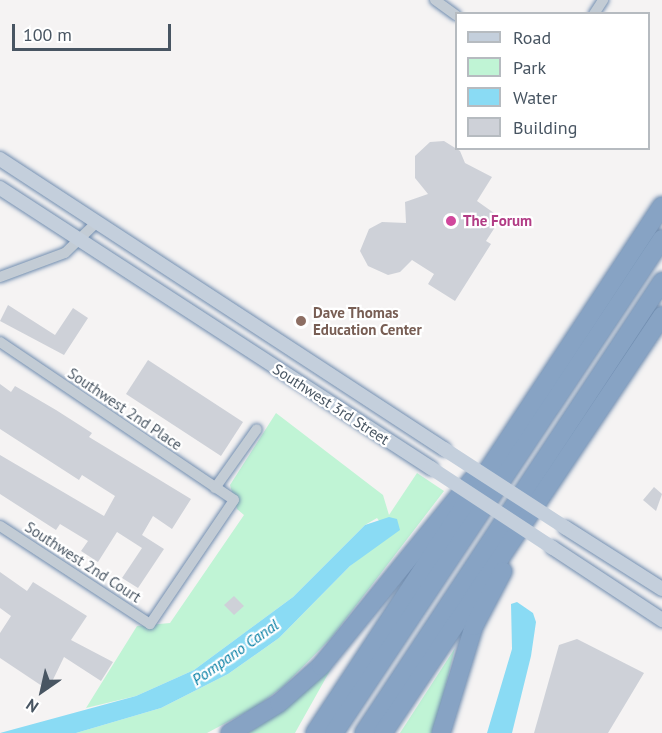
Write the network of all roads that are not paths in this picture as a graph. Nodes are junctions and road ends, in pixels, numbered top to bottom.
1 (435, 0) edge
2 (455, 14) edge
3 (0, 159) edge
4 (0, 188) edge
5 (662, 206) edge
6 (97, 222) junction
7 (662, 239) edge
8 (81, 241) junction
9 (0, 277) edge
10 (662, 282) edge
11 (662, 316) edge
12 (0, 342) edge
13 (256, 429) dead end
14 (505, 445) junction
15 (559, 467) junction
16 (215, 488) junction
17 (0, 526) edge
18 (662, 589) edge
19 (662, 620) edge
20 (150, 624) joint
21 (230, 733) edge
22 (315, 733) edge
23 (334, 733) edge
24 (364, 733) edge
25 (383, 733) edge
26 (441, 733) edge

1 - 2 street
3 - 6 street, Southwest 3rd Street
4 - 8 street, Southwest 3rd Street
5 - 14 highway
6 - 8 street
6 - 18 street, Southwest 3rd Street, bridge
7 - 23 highway
8 - 9 street
8 - 19 street, Southwest 3rd Street, bridge
10 - 24 highway
11 - 15 highway
12 - 16 street, Southwest 2nd Place
13 - 16 street
14 - 21 highway
14 - 22 highway
15 - 25 highway
15 - 26 highway
16 - 20 street, Southwest 2nd Place
17 - 20 street, Southwest 2nd Court

